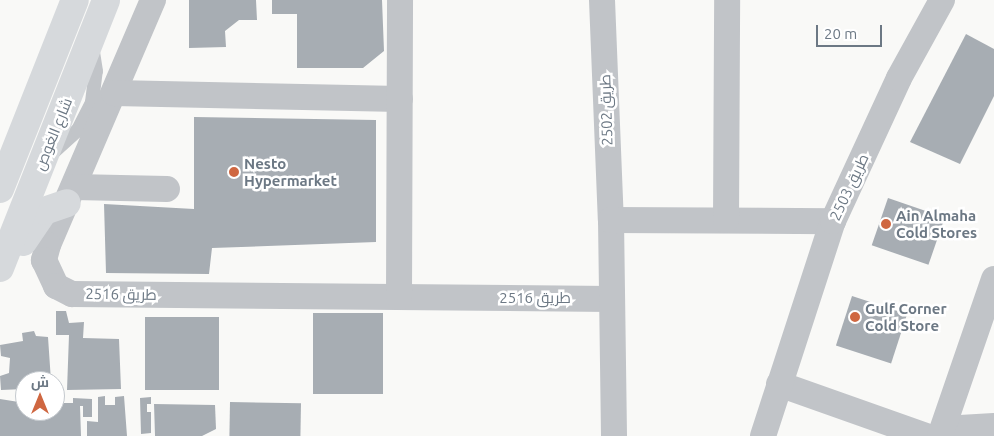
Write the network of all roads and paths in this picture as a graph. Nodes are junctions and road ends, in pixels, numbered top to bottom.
1 (76, 0) edge
2 (106, 0) edge
3 (153, 0) edge
4 (400, 0) edge
5 (602, 0) edge
6 (727, 0) edge
7 (942, 0) edge
8 (114, 93) junction
9 (400, 99) junction
10 (0, 189) edge
11 (167, 189) dead end
12 (71, 195) junction
13 (611, 220) junction
14 (726, 220) junction
15 (833, 221) junction
16 (2, 263) edge
17 (994, 279) edge
18 (399, 297) junction
19 (612, 298) junction
20 (779, 384) junction
21 (994, 426) edge
22 (936, 434) edge
23 (614, 436) edge
24 (763, 436) edge

1 - 10 main road, شارع الغوص
2 - 16 main road, شارع الغوص
3 - 8 street, طريق 2516
4 - 9 street
5 - 13 street, طريق 2502
6 - 14 street
7 - 15 street, طريق 2503
8 - 9 street
8 - 12 street, طريق 2516
9 - 18 street
11 - 12 street
12 - 16 main road
12 - 18 street, طريق 2516
13 - 14 street
13 - 19 street, طريق 2502
14 - 15 street
15 - 20 street, طريق 2503
17 - 22 street
18 - 19 street, طريق 2516
19 - 23 street, طريق 2502
20 - 22 street
20 - 24 street, طريق 2503
21 - 22 street

